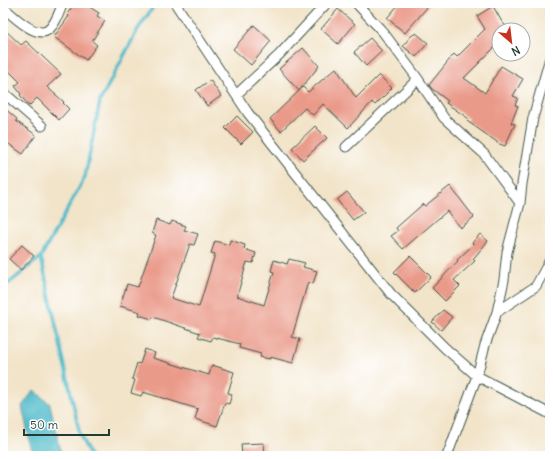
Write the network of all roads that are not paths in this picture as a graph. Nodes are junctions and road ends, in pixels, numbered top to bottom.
1 (63, 3) edge
2 (175, 3) edge
3 (328, 3) edge
4 (356, 3) edge
5 (3, 7) edge
6 (550, 58) edge
7 (418, 79) junction
8 (3, 92) edge
9 (236, 95) junction
10 (42, 126) dead end
11 (346, 147) dead end
12 (520, 204) junction
13 (550, 260) edge
14 (497, 312) junction
15 (477, 376) junction
16 (550, 414) edge
17 (447, 456) edge

1 - 5 street
2 - 9 street
3 - 9 street
4 - 7 street
6 - 12 street
7 - 11 street
7 - 12 street
8 - 10 street
9 - 15 street
12 - 14 street
13 - 14 street
14 - 15 street
15 - 16 street
15 - 17 street

